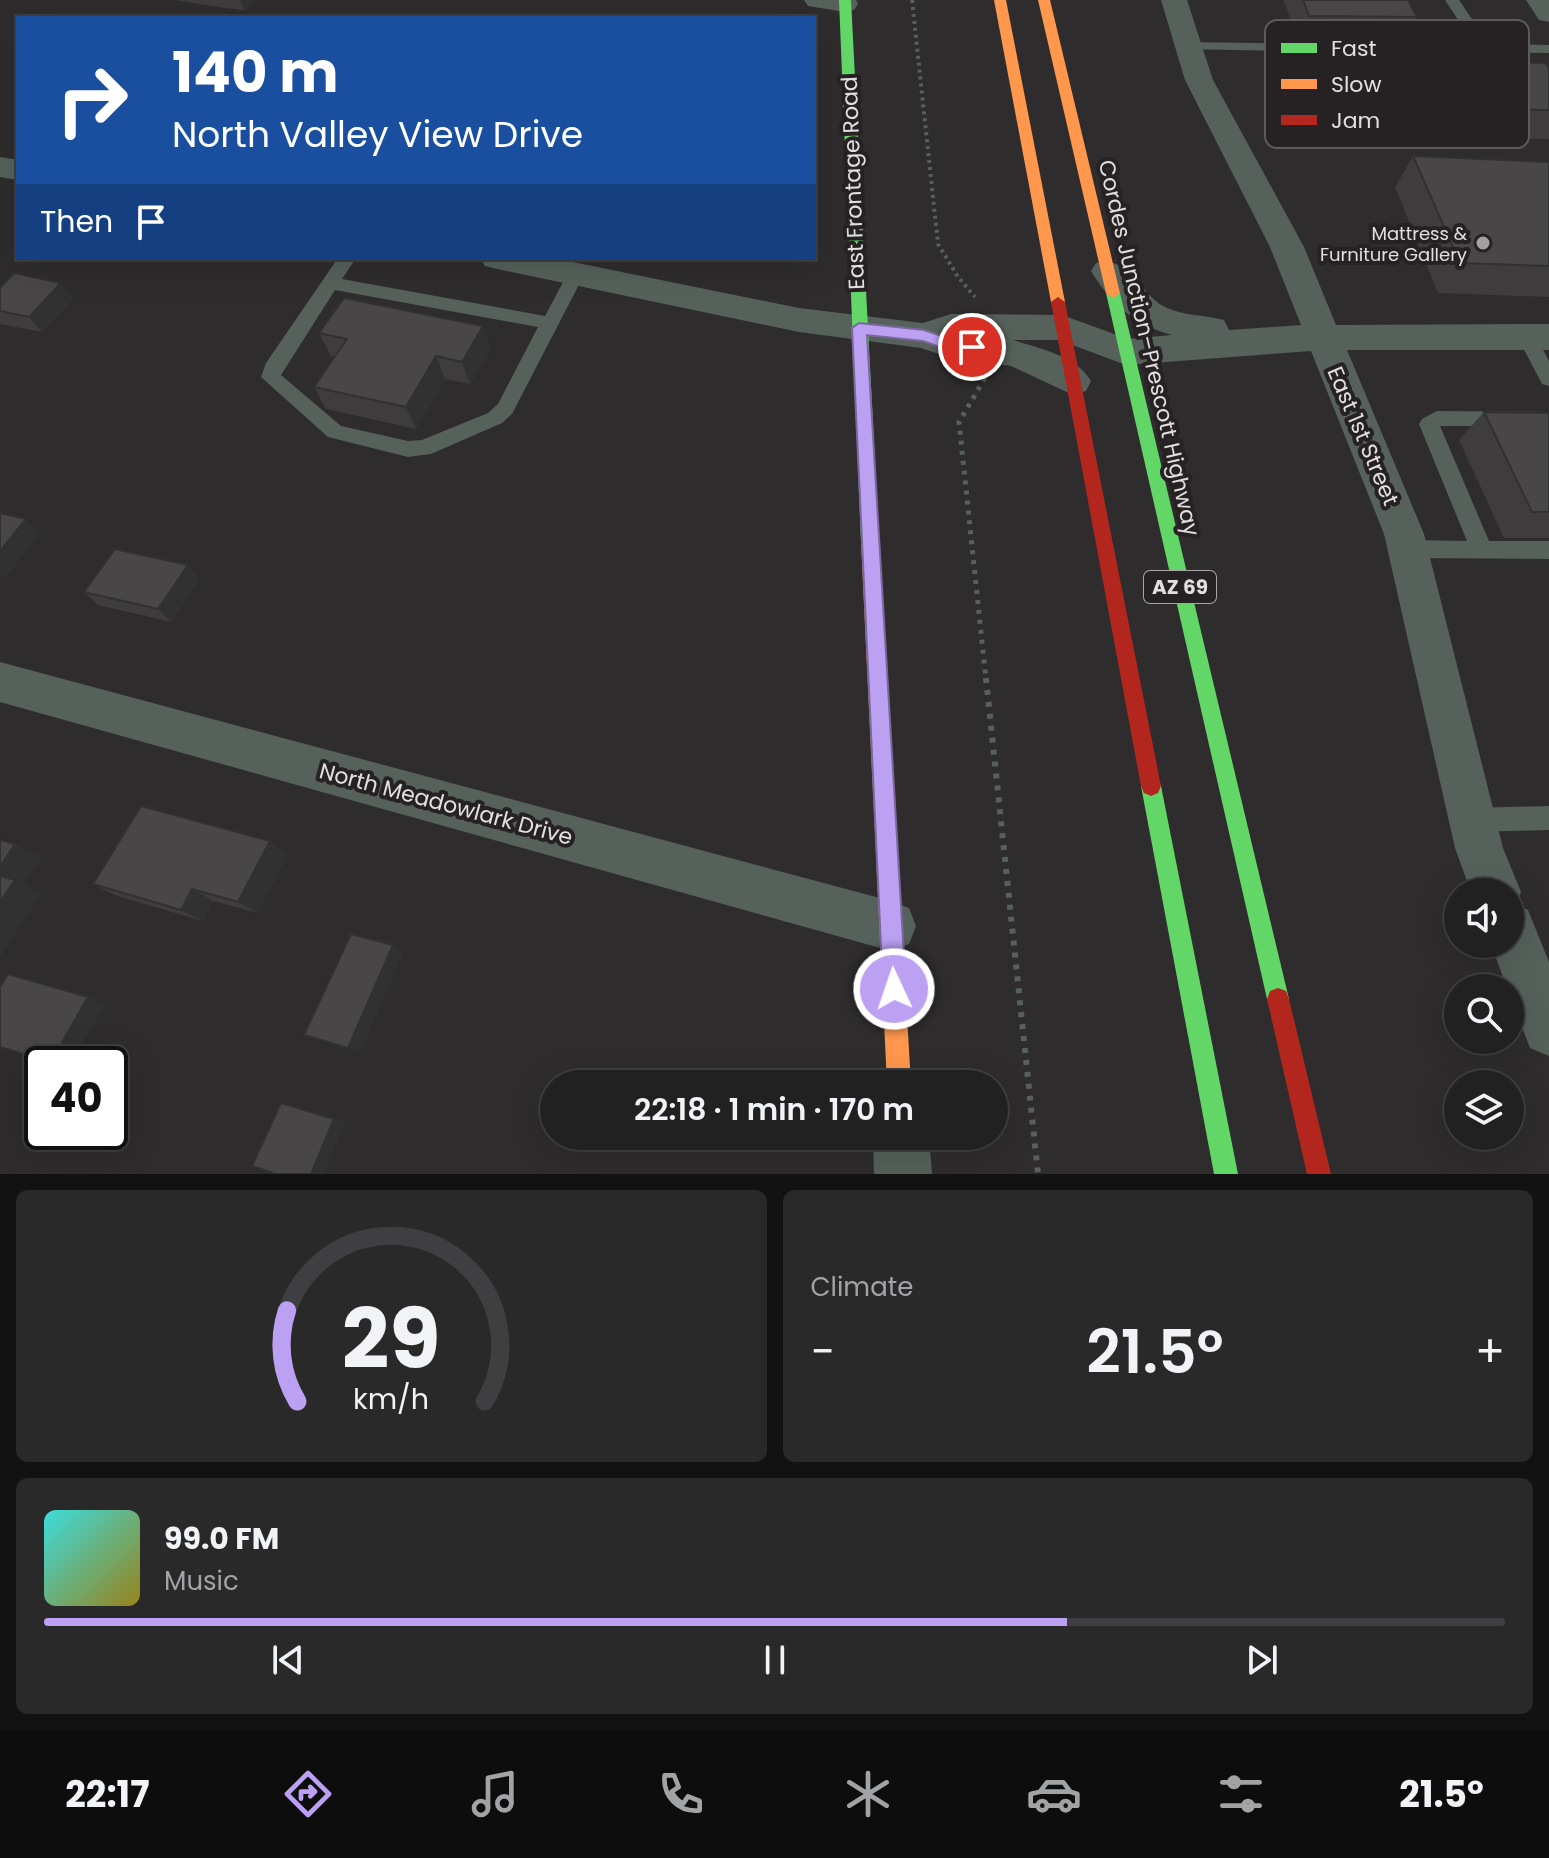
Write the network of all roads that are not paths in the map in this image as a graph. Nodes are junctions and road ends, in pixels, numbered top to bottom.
1 (817, 0) edge
2 (1000, 0) edge
3 (1044, 0) edge
4 (1174, 0) edge
5 (1452, 0) edge
6 (1539, 0) edge
7 (845, 2) edge
8 (1549, 14) edge
9 (1465, 20) edge
10 (1188, 46) junction
11 (1265, 47) edge
12 (1529, 49) edge
13 (1549, 49) edge
14 (346, 260) edge
15 (508, 260) edge
16 (1108, 271) junction
17 (576, 273) junction
18 (330, 283) junction
19 (550, 323) junction
20 (859, 328) junction
21 (1062, 328) junction
22 (924, 336) junction
23 (1538, 336) edge
24 (1322, 337) junction
25 (1285, 338) junction
26 (1126, 352) junction
27 (1549, 379) edge
28 (1073, 381) junction
29 (1549, 419) edge
30 (1408, 549) junction
31 (1482, 550) junction
32 (1549, 550) edge
33 (0, 682) edge
34 (1549, 818) edge
35 (1472, 820) junction
36 (1491, 878) edge
37 (891, 926) junction
38 (1522, 958) edge
39 (1549, 1029) edge
40 (898, 1070) edge
41 (902, 1150) edge
42 (903, 1174) edge
43 (1226, 1174) edge
44 (1319, 1174) edge

1 - 7 street
2 - 21 main road, AZ 69
3 - 16 main road, Cordes Junction–Prescott Highway / AZ 69
4 - 10 street, East 1st Street
5 - 9 lane
6 - 8 street
7 - 20 main road, East Frontage Road
10 - 11 lane
10 - 24 street, East 1st Street
12 - 13 lane
14 - 18 lane
15 - 17 street
16 - 25 street
16 - 26 main road, Cordes Junction–Prescott Highway / AZ 69
17 - 19 lane
17 - 20 street
18 - 19 lane
18 - 19 lane
20 - 22 street
20 - 37 main road, East Frontage Road
21 - 22 street
21 - 26 street
21 - 28 main road, AZ 69
22 - 28 street
23 - 24 street
23 - 27 lane
24 - 25 street
24 - 30 street, East 1st Street
25 - 26 street
26 - 44 main road, Cordes Junction–Prescott Highway / AZ 69
28 - 43 main road, AZ 69
29 - 31 lane
30 - 31 lane
30 - 35 street, East 1st Street
31 - 32 lane
33 - 37 street, North Meadowlark Drive
34 - 35 lane
35 - 36 street, East 1st Street
37 - 40 main road, East Frontage Road
38 - 39 street
41 - 42 street

